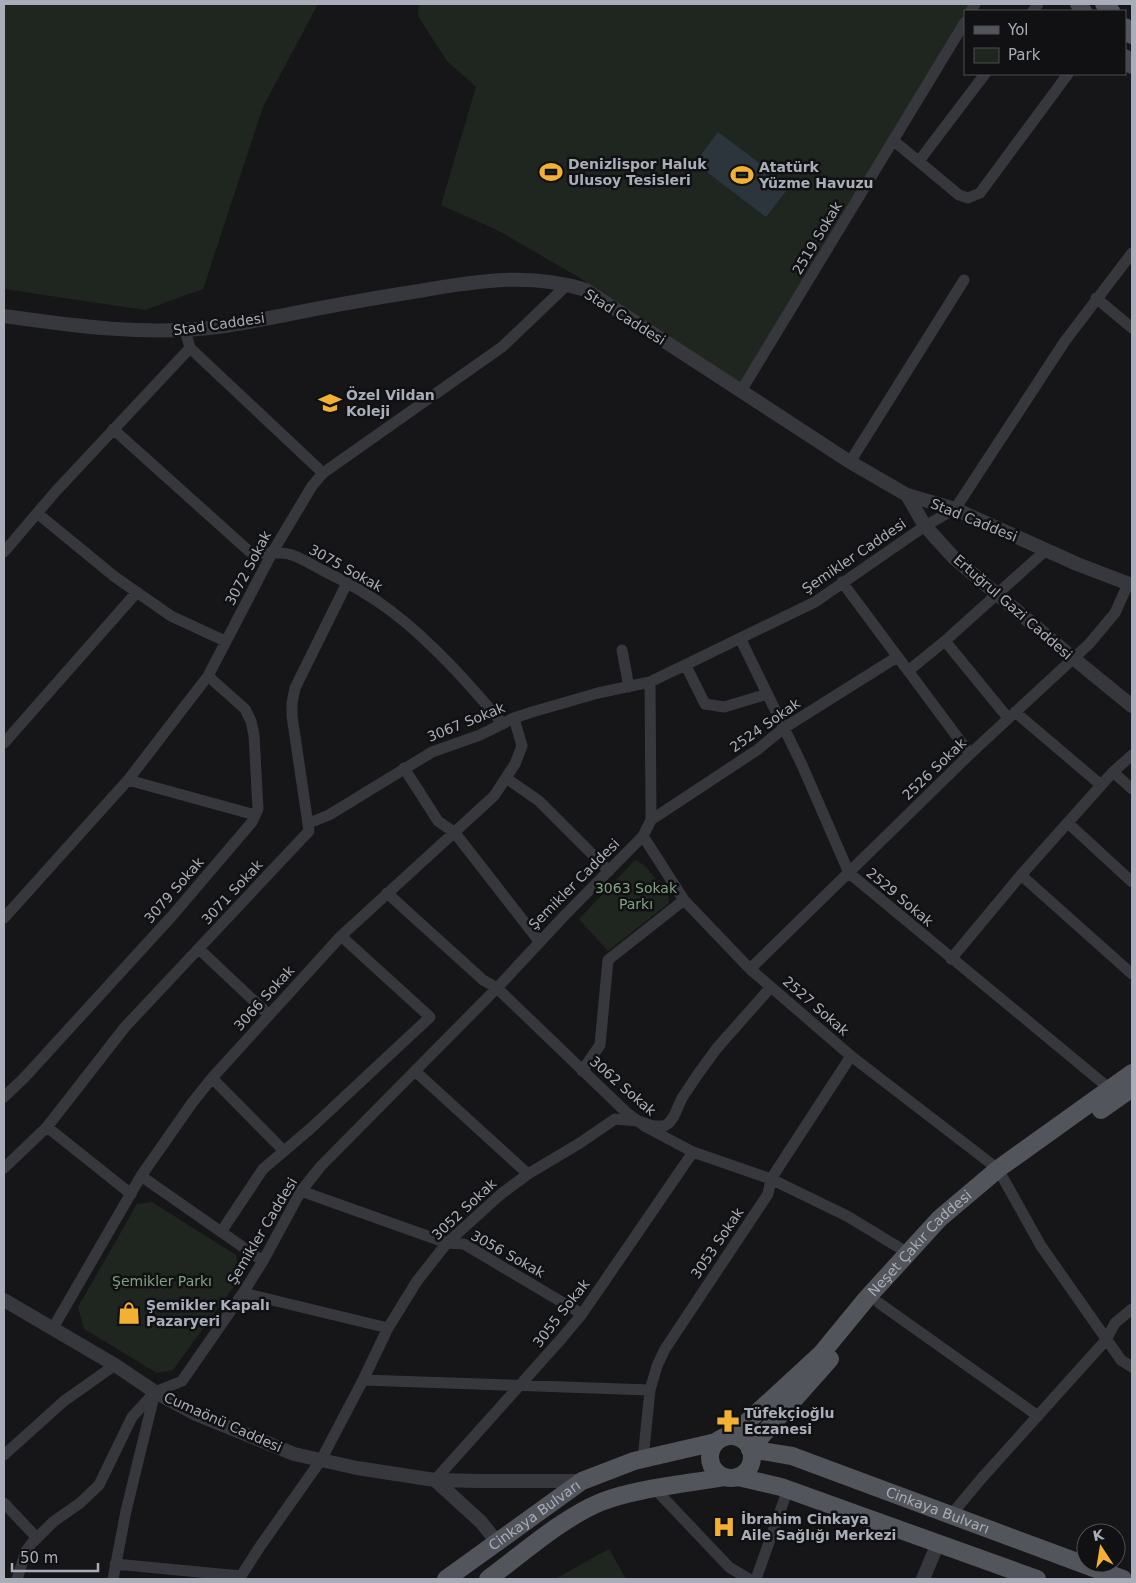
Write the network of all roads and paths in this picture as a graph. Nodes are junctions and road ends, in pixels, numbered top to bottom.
1 (964, 24) edge
2 (984, 75) edge
3 (1067, 75) edge
4 (894, 141) junction
5 (919, 161) junction
6 (1132, 253) edge
7 (964, 280) dead end
8 (568, 284) junction
9 (1096, 298) junction
10 (4, 316) edge
11 (1132, 328) edge
12 (185, 330) junction
13 (190, 348) junction
14 (741, 391) junction
15 (113, 429) junction
16 (850, 462) junction
17 (323, 473) junction
18 (907, 495) junction
19 (955, 510) junction
20 (37, 513) junction
21 (926, 526) junction
22 (1046, 550) junction
23 (4, 552) edge
24 (272, 553) junction
25 (842, 582) junction
26 (347, 583) junction
27 (1130, 584) edge
28 (137, 592) junction
29 (997, 595) junction
30 (740, 638) junction
31 (226, 641) junction
32 (945, 641) junction
33 (622, 650) dead end
34 (897, 657) junction
35 (1073, 658) junction
36 (686, 666) junction
37 (908, 671) junction
38 (208, 676) junction
39 (650, 682) junction
40 (629, 687) junction
41 (767, 694) junction
42 (1132, 706) edge
43 (1012, 715) junction
44 (514, 718) junction
45 (503, 724) junction
46 (784, 728) junction
47 (4, 743) edge
48 (970, 754) junction
49 (1132, 755) edge
50 (404, 768) junction
51 (1113, 772) junction
52 (506, 778) junction
53 (128, 780) junction
54 (1101, 785) junction
55 (1132, 789) edge
56 (255, 815) junction
57 (651, 820) junction
58 (308, 823) junction
59 (1068, 823) junction
60 (455, 832) junction
61 (643, 836) junction
62 (609, 871) junction
63 (848, 874) junction
64 (1021, 875) junction
65 (1132, 882) edge
66 (387, 893) junction
67 (684, 900) junction
68 (4, 918) edge
69 (341, 936) junction
70 (539, 941) junction
71 (199, 949) junction
72 (951, 959) junction
73 (750, 969) junction
74 (1132, 974) edge
75 (771, 987) junction
76 (497, 988) junction
77 (269, 1015) junction
78 (851, 1056) junction
79 (415, 1071) junction
80 (582, 1071) junction
81 (1132, 1073) edge
82 (212, 1078) junction
83 (1132, 1088) edge
84 (1110, 1089) junction
85 (4, 1097) edge
86 (638, 1121) junction
87 (48, 1127) junction
88 (284, 1151) junction
89 (693, 1152) junction
90 (4, 1168) edge
91 (528, 1174) junction
92 (1000, 1174) junction
93 (141, 1176) junction
94 (771, 1179) junction
95 (301, 1192) junction
96 (131, 1194) junction
97 (221, 1232) junction
98 (447, 1243) junction
99 (908, 1253) junction
100 (263, 1261) junction
101 (243, 1293) junction
102 (5, 1303) edge
103 (879, 1303) junction
104 (1132, 1309) edge
105 (582, 1314) junction
106 (53, 1328) junction
107 (388, 1328) junction
108 (1106, 1340) junction
109 (115, 1365) junction
110 (1132, 1367) edge
111 (363, 1380) junction
112 (519, 1386) junction
113 (650, 1390) junction
114 (155, 1392) junction
115 (1038, 1416) junction
116 (723, 1439) junction
117 (750, 1449) junction
118 (4, 1455) edge
119 (644, 1459) junction
120 (321, 1460) junction
121 (731, 1477) junction
122 (435, 1480) junction
123 (582, 1481) junction
124 (656, 1489) junction
125 (788, 1490) junction
126 (4, 1504) edge
127 (951, 1515) junction
128 (37, 1538) junction
129 (498, 1542) junction
130 (938, 1543) junction
131 (115, 1564) junction
132 (241, 1578) edge
133 (17, 1579) edge
134 (113, 1579) edge
135 (446, 1579) edge
136 (488, 1579) edge
137 (749, 1579) edge
138 (756, 1579) edge
139 (923, 1579) edge
140 (1037, 1579) edge
141 (1123, 1579) edge

1 - 4 street, 2519 Sokak
2 - 5 street
3 - 5 street
4 - 5 street
4 - 14 street, 2519 Sokak
6 - 9 street, Şemikler Caddesi
7 - 16 street
8 - 12 street, Stad Caddesi
8 - 14 street, Stad Caddesi
8 - 17 street, 3072 Sokak
9 - 11 street
9 - 19 street, Şemikler Caddesi
10 - 12 street, Stad Caddesi
12 - 13 street
13 - 15 street
13 - 17 street
14 - 16 street, Stad Caddesi
15 - 20 street
15 - 24 street, 3075 Sokak
16 - 18 street, Stad Caddesi
17 - 24 street, 3072 Sokak
18 - 19 street, Stad Caddesi
18 - 21 street, Ertuğrul Gazi Caddesi
19 - 21 street, Şemikler Caddesi
19 - 22 street, Stad Caddesi
20 - 23 street
20 - 28 street
21 - 25 street, Şemikler Caddesi
21 - 29 street, Ertuğrul Gazi Caddesi
22 - 27 street, Stad Caddesi
22 - 29 street
24 - 26 street, 3075 Sokak
24 - 31 street, 3072 Sokak
25 - 30 street, Şemikler Caddesi
25 - 34 street
26 - 45 street, 3075 Sokak
26 - 58 street
27 - 35 street, 2526 Sokak
28 - 31 street
28 - 47 street
29 - 32 street
29 - 35 street, Ertuğrul Gazi Caddesi
30 - 36 street, Şemikler Caddesi
30 - 41 street, 2529 Sokak
31 - 38 street, 3072 Sokak
32 - 37 street
32 - 43 street
33 - 40 street
34 - 37 street
34 - 46 street, 2524 Sokak
35 - 42 street, Ertuğrul Gazi Caddesi
35 - 43 street, 2526 Sokak
36 - 39 street, Şemikler Caddesi
36 - 41 street
37 - 48 street
38 - 53 street, 3072 Sokak
38 - 56 street
39 - 40 street, 3067 Sokak
39 - 57 street, Şemikler Caddesi
40 - 44 street, 3067 Sokak
41 - 46 street, 2529 Sokak
43 - 48 street, 2526 Sokak
43 - 54 street
44 - 45 street, 3067 Sokak
44 - 52 street, 3066 Sokak
45 - 50 street, 3067 Sokak
46 - 57 street, 2524 Sokak
46 - 63 street, 2529 Sokak
48 - 63 street, 2526 Sokak
49 - 51 street
50 - 58 street, 3067 Sokak
50 - 60 street
51 - 54 street
51 - 55 street
52 - 60 street, 3066 Sokak
52 - 62 street
53 - 56 street
53 - 68 street, 3072 Sokak
54 - 59 street
56 - 85 street, 3079 Sokak
57 - 61 street, Şemikler Caddesi
58 - 71 street, 3071 Sokak
59 - 64 street
59 - 65 street
60 - 66 street, 3066 Sokak
60 - 70 street
61 - 62 street, Şemikler Caddesi
61 - 67 street, 2527 Sokak
62 - 70 street, Şemikler Caddesi
63 - 72 street, 2529 Sokak
63 - 73 street, 2526 Sokak
64 - 72 street
64 - 74 street
66 - 69 street, 3066 Sokak
66 - 76 street, 3062 Sokak
67 - 73 street, 2527 Sokak
67 - 80 street
69 - 77 street, 3066 Sokak
69 - 88 street
70 - 76 street, Şemikler Caddesi
71 - 77 street
71 - 87 street, 3071 Sokak
72 - 84 street, 2529 Sokak
73 - 75 street, 2527 Sokak
75 - 78 street, 2527 Sokak
75 - 86 street, 3052 Sokak
76 - 79 street, Şemikler Caddesi
76 - 80 street, 3062 Sokak
77 - 82 street, 3066 Sokak
78 - 92 street, 2527 Sokak
78 - 94 street, 3053 Sokak
79 - 91 street
79 - 95 street, Şemikler Caddesi
80 - 86 street, 3062 Sokak
81 - 84 main road, Neşet Çakır Caddesi
82 - 88 street
82 - 93 street, 3066 Sokak
83 - 92 main road, Neşet Çakır Caddesi
84 - 92 main road, Neşet Çakır Caddesi
86 - 89 street, 3062 Sokak
86 - 91 street, 3052 Sokak
87 - 90 street, 3071 Sokak
87 - 96 street
88 - 97 street
89 - 94 street, 3062 Sokak
89 - 105 street, 3055 Sokak
91 - 98 street, 3052 Sokak
92 - 99 main road, Neşet Çakır Caddesi
92 - 103 main road, Neşet Çakır Caddesi
92 - 108 street
93 - 96 street, 3066 Sokak
93 - 97 street
94 - 99 street, 3062 Sokak
94 - 113 street, 3053 Sokak
95 - 98 street, 3056 Sokak
95 - 100 street, Şemikler Caddesi
96 - 106 street, 3066 Sokak
97 - 100 street
98 - 105 street, 3056 Sokak
98 - 107 street, 3052 Sokak
99 - 116 main road, Neşet Çakır Caddesi
100 - 101 street, Şemikler Caddesi
101 - 107 street
101 - 114 street, Şemikler Caddesi
102 - 106 street, Cumaönü Caddesi
103 - 115 street
103 - 117 main road, Neşet Çakır Caddesi
104 - 108 street
105 - 112 street, 3055 Sokak
106 - 109 street, Cumaönü Caddesi
107 - 111 street, 3052 Sokak
108 - 110 street
108 - 115 street
109 - 114 street, Cumaönü Caddesi
109 - 118 street
111 - 112 street
111 - 120 street, 3052 Sokak
112 - 113 street
112 - 122 street, 3055 Sokak
113 - 119 street, 3053 Sokak
114 - 120 street, Cumaönü Caddesi
114 - 128 street, Şemikler Caddesi
114 - 131 street
115 - 127 street
116 - 117 main road
116 - 119 main road, Cinkaya Bulvarı
116 - 121 main road
117 - 121 main road
117 - 127 main road, Cinkaya Bulvarı
119 - 123 main road, Cinkaya Bulvarı
120 - 122 street, Cumaönü Caddesi
120 - 132 street, 3052 Sokak
121 - 124 main road, Cinkaya Bulvarı
121 - 125 main road, Cinkaya Bulvarı
122 - 123 street, Cumaönü Caddesi
122 - 129 street
123 - 129 main road, Cinkaya Bulvarı
124 - 136 main road, Cinkaya Bulvarı
124 - 137 street
125 - 130 main road, Cinkaya Bulvarı
125 - 138 street
126 - 128 street
127 - 141 main road, Cinkaya Bulvarı
128 - 133 street, Şemikler Caddesi
129 - 135 main road, Cinkaya Bulvarı
130 - 139 street
130 - 140 main road, Cinkaya Bulvarı
131 - 132 street
131 - 134 street

